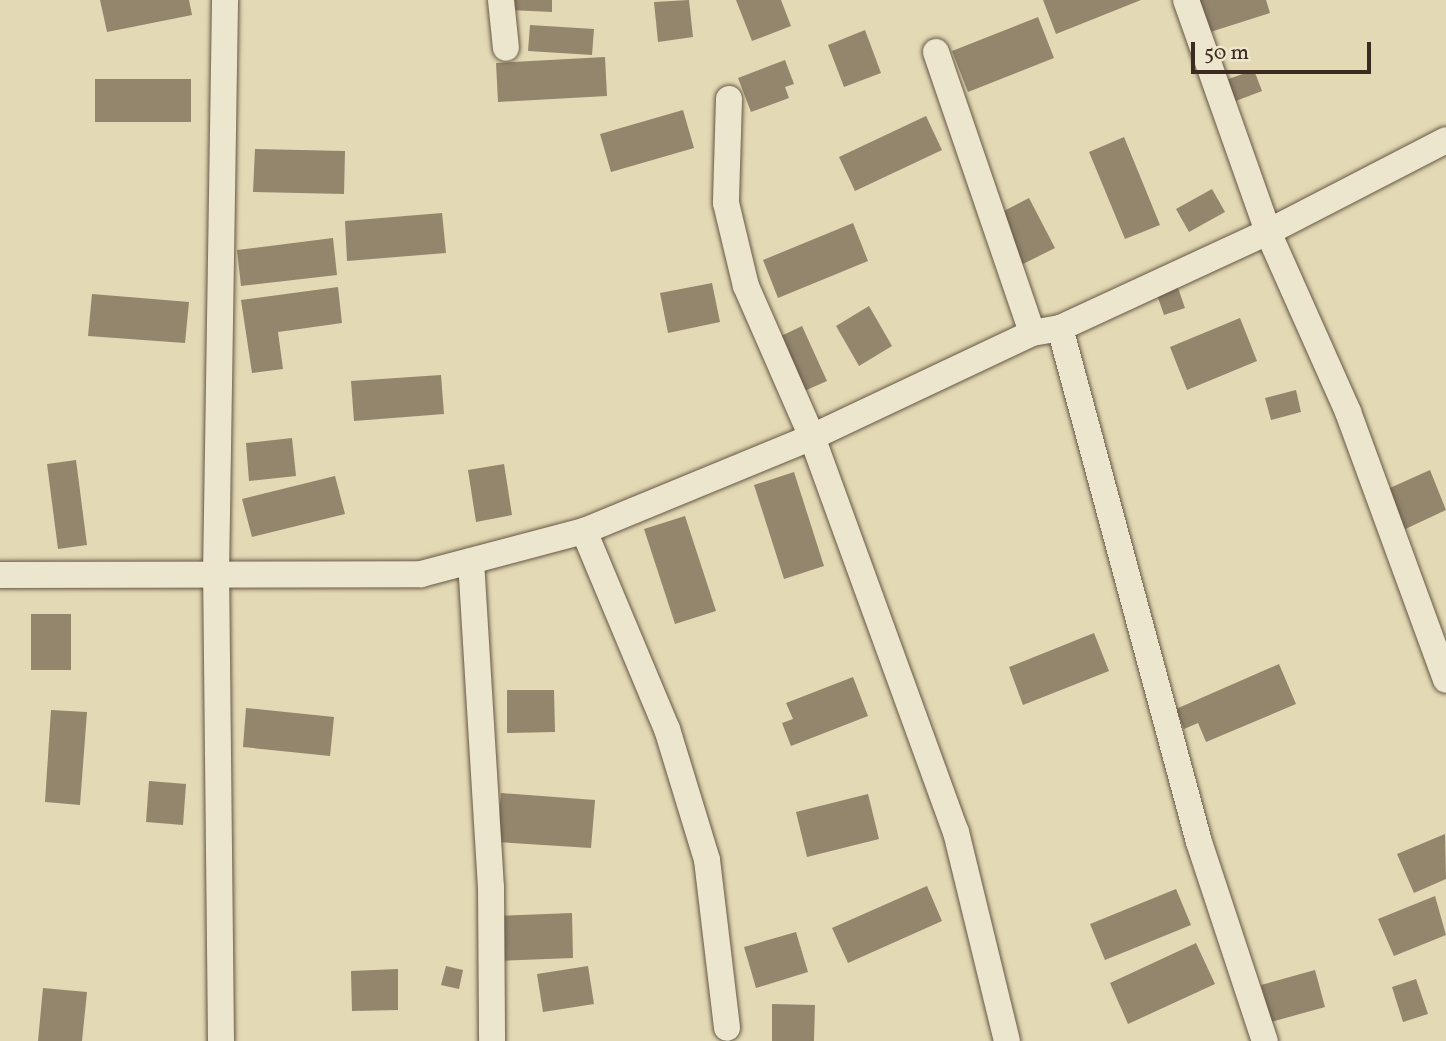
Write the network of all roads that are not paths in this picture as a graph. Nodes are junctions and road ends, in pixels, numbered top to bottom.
1 (225, 0) edge
2 (501, 0) edge
3 (1186, 0) edge
4 (506, 48) dead end
5 (936, 52) dead end
6 (729, 99) dead end
7 (1446, 140) edge
8 (1268, 232) junction
9 (1060, 328) junction
10 (1032, 333) junction
11 (812, 437) junction
12 (584, 531) junction
13 (471, 561) junction
14 (0, 575) edge
15 (216, 576) junction
16 (1446, 680) edge
17 (718, 921) dead end
18 (727, 1035) edge
19 (220, 1041) edge
20 (492, 1041) edge
21 (1007, 1041) edge
22 (1265, 1041) edge

1 - 15 street
2 - 4 street
3 - 8 street
5 - 10 street
6 - 11 street
7 - 8 street
8 - 9 street
8 - 16 street
9 - 10 street
9 - 22 street
10 - 11 street
11 - 12 street
11 - 21 street
12 - 13 street
12 - 18 street
13 - 15 street
13 - 20 street
14 - 15 street
15 - 19 street
17 - 18 street

